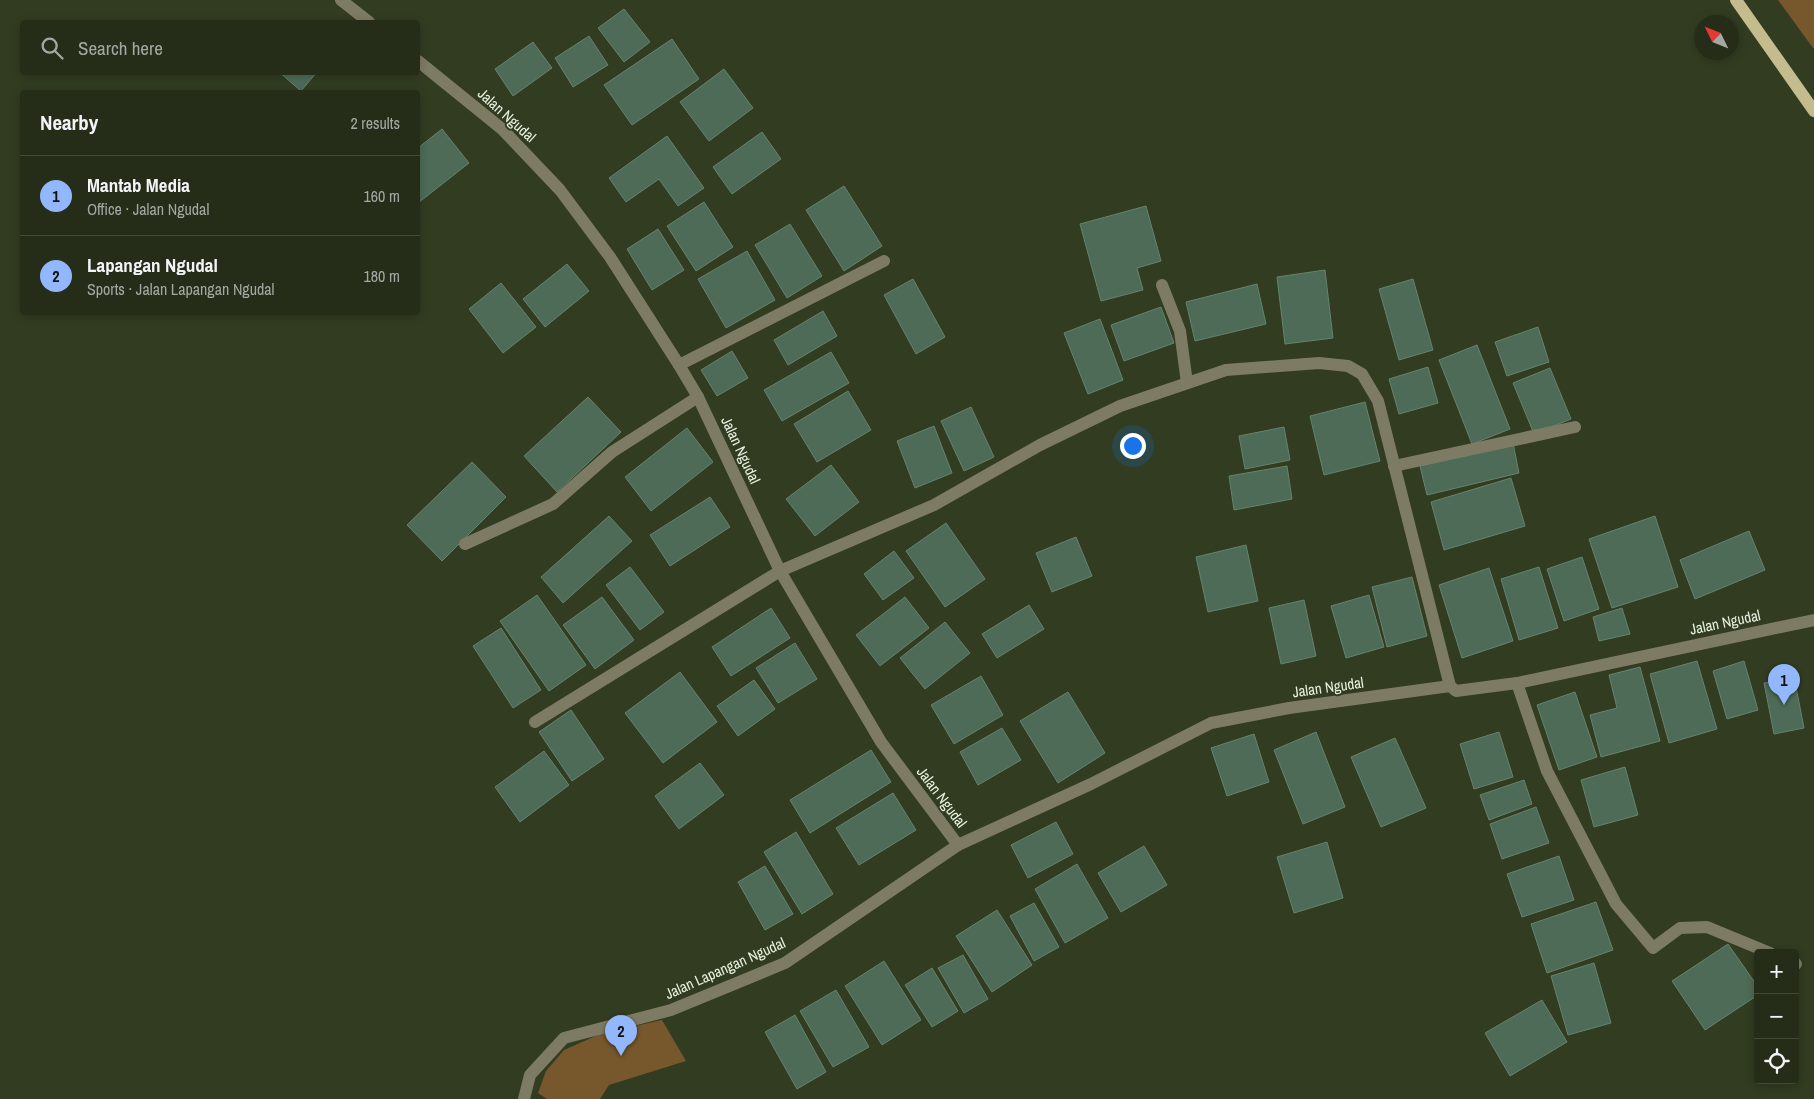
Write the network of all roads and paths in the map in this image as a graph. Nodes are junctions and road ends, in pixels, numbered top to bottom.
1 (341, 0) edge
2 (1736, 0) edge
3 (366, 20) edge
4 (420, 63) edge
5 (1814, 111) edge
6 (884, 261) dead end
7 (1162, 285) dead end
8 (680, 365) junction
9 (1187, 383) junction
10 (698, 397) junction
11 (1575, 427) dead end
12 (1394, 466) junction
13 (465, 544) dead end
14 (780, 571) junction
15 (1814, 620) edge
16 (1516, 683) junction
17 (1450, 686) junction
18 (535, 722) dead end
19 (958, 845) junction
20 (1760, 949) edge
21 (524, 1099) edge

1 - 3 street
2 - 5 main road
4 - 8 street, Jalan Ngudal
6 - 8 street
7 - 9 street
8 - 10 street, Jalan Ngudal
9 - 12 street
9 - 14 street
10 - 13 street
10 - 14 street, Jalan Ngudal
11 - 12 street
12 - 17 street
14 - 18 street
14 - 19 street, Jalan Ngudal
15 - 16 street, Jalan Ngudal
16 - 17 street, Jalan Ngudal
16 - 20 street
17 - 19 street, Jalan Ngudal
19 - 21 street, Jalan Lapangan Ngudal

